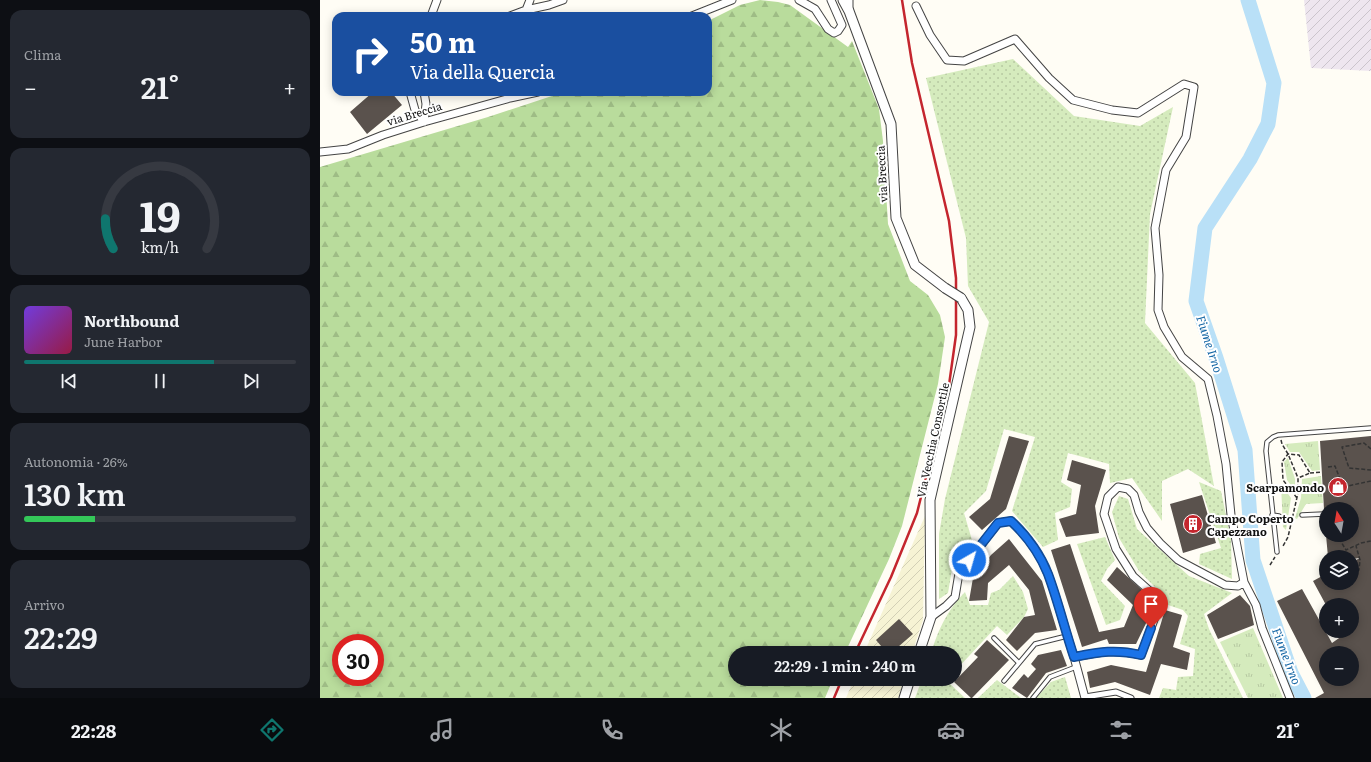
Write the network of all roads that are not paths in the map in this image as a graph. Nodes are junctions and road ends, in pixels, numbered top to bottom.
1 (437, 0) edge
2 (530, 0) edge
3 (562, 0) edge
4 (732, 0) edge
5 (799, 0) edge
6 (830, 0) edge
7 (843, 0) edge
8 (849, 0) edge
9 (916, 6) dead end
10 (526, 10) junction
11 (849, 11) junction
12 (432, 12) edge
13 (521, 12) edge
14 (702, 12) edge
15 (411, 96) edge
16 (425, 96) edge
17 (519, 96) edge
18 (424, 122) junction
19 (320, 152) edge
20 (970, 327) joint
21 (1371, 428) edge
22 (1319, 514) edge
23 (1272, 515) junction
24 (1302, 515) dead end
25 (1279, 516) dead end
26 (1277, 553) road end
27 (1244, 582) junction
28 (931, 617) junction
29 (1067, 636) junction
30 (994, 638) dead end
31 (921, 646) edge
32 (1074, 657) junction
33 (1019, 662) junction
34 (1076, 667) junction
35 (1004, 681) dead end
36 (908, 686) edge
37 (1085, 697) edge
38 (904, 698) edge
39 (1033, 698) edge
40 (1131, 698) edge
41 (1290, 698) edge

1 - 12 street
2 - 10 street
3 - 10 street
4 - 14 street
5 - 6 street
7 - 11 street, via Breccia
8 - 11 street
9 - 27 street
10 - 13 street
11 - 20 street, via Breccia, bridge
15 - 18 street
16 - 18 street
17 - 18 street, via Breccia
18 - 19 street, via Breccia
20 - 28 street, Via Vecchia Consortile
21 - 23 lane
22 - 24 lane
23 - 25 lane
23 - 26 lane
27 - 32 street
27 - 41 street
28 - 29 street
28 - 31 street, Via Vecchia Consortile
29 - 32 street
29 - 33 lane
30 - 33 lane
32 - 34 street
33 - 35 lane
34 - 37 street
34 - 39 lane
36 - 38 street
37 - 40 street

